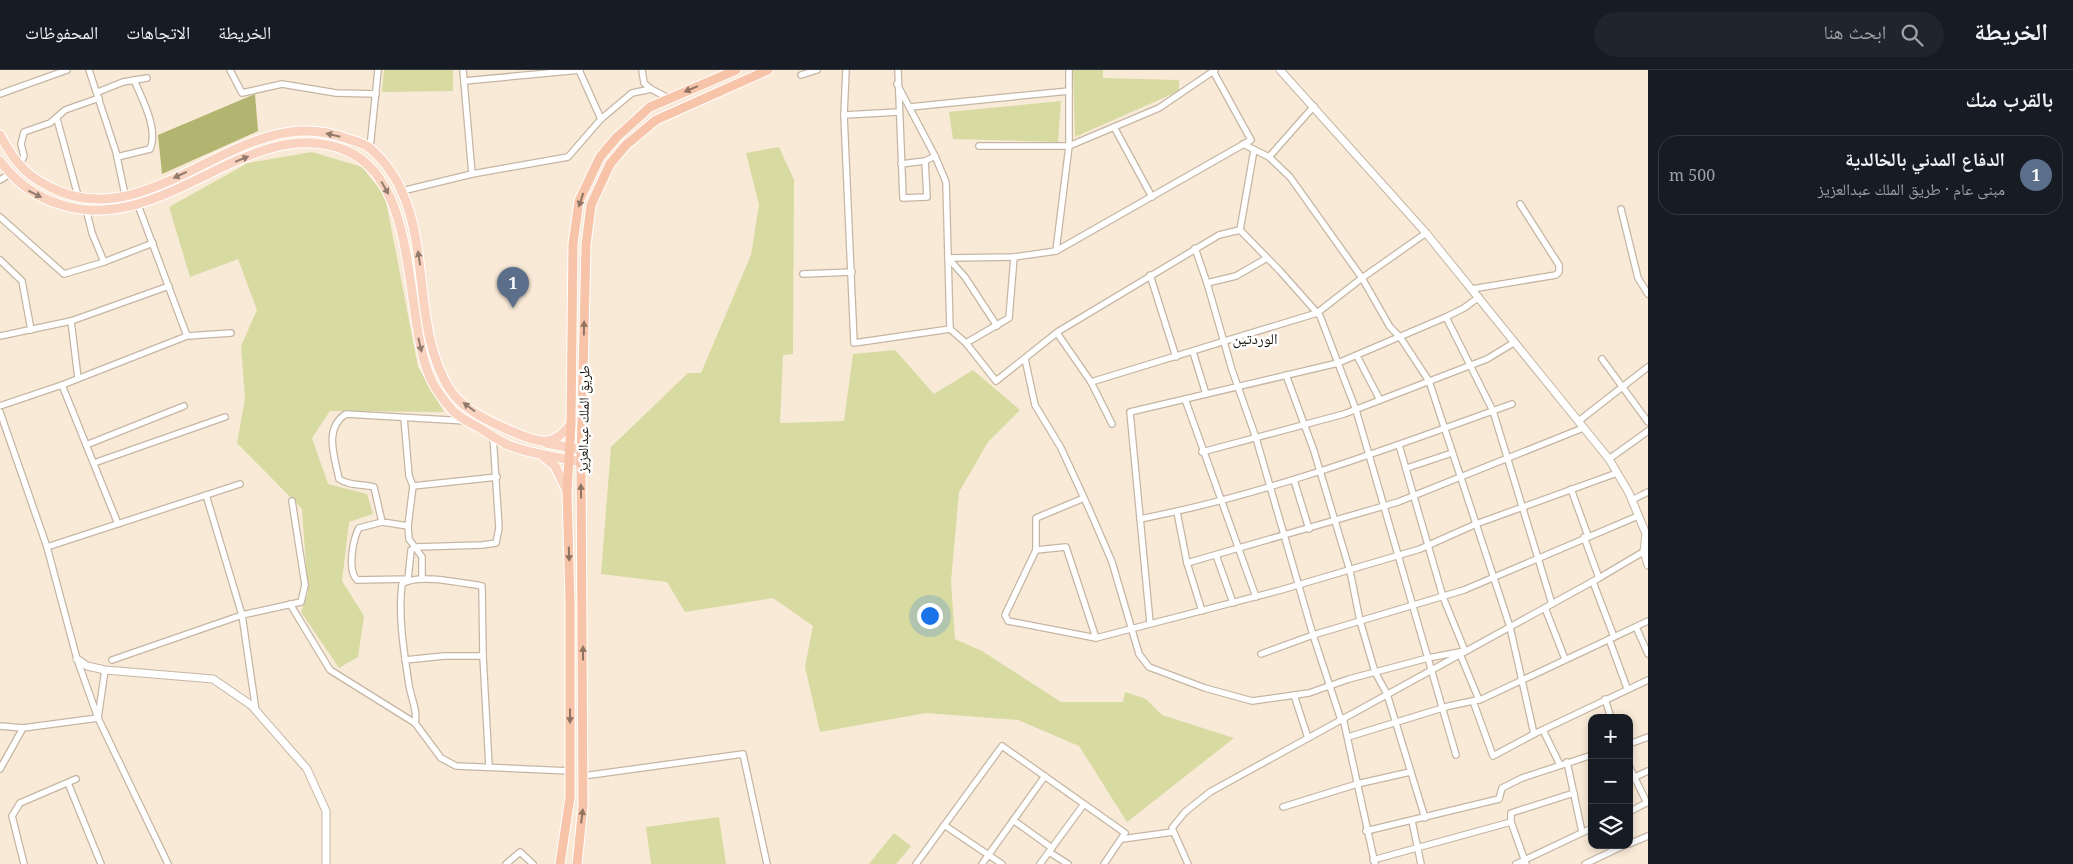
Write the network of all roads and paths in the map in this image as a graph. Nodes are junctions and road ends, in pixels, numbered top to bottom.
1 (67, 70) edge
2 (89, 70) edge
3 (230, 70) edge
4 (378, 70) edge
5 (463, 70) edge
6 (580, 70) edge
7 (642, 70) edge
8 (736, 70) edge
9 (768, 70) edge
10 (817, 70) edge
11 (846, 70) edge
12 (898, 70) edge
13 (1069, 70) edge
14 (1280, 70) edge
15 (1214, 71) edge
16 (801, 75) dead end
17 (147, 78) dead end
18 (134, 80) junction
19 (464, 81) junction
20 (898, 84) junction
21 (651, 89) junction
22 (1069, 91) junction
23 (0, 94) edge
24 (376, 94) junction
25 (98, 95) junction
26 (670, 99) junction
27 (1314, 106) junction
28 (910, 107) junction
29 (899, 112) junction
30 (844, 115) junction
31 (57, 119) junction
32 (601, 119) junction
33 (1114, 127) junction
34 (0, 135) edge
35 (1243, 144) junction
36 (980, 146) dead end
37 (1069, 146) junction
38 (370, 148) junction
39 (1254, 150) junction
40 (117, 156) junction
41 (935, 156) junction
42 (1269, 157) junction
43 (0, 161) edge
44 (210, 161) junction
45 (925, 161) junction
46 (901, 164) junction
47 (19, 166) junction
48 (216, 170) junction
49 (10, 174) junction
50 (472, 174) junction
51 (0, 180) edge
52 (402, 191) junction
53 (125, 195) junction
54 (78, 196) junction
55 (1152, 196) junction
56 (1520, 204) dead end
57 (138, 205) junction
58 (86, 209) junction
59 (1621, 209) dead end
60 (0, 217) edge
61 (1240, 230) junction
62 (1426, 233) junction
63 (153, 243) junction
64 (1195, 248) junction
65 (1056, 252) junction
66 (1014, 257) junction
67 (948, 258) junction
68 (1267, 258) junction
69 (0, 260) edge
70 (104, 262) junction
71 (852, 272) junction
72 (803, 274) dead end
73 (1150, 276) junction
74 (1362, 278) junction
75 (1207, 283) junction
76 (169, 286) junction
77 (1472, 289) junction
78 (1648, 294) edge
79 (1479, 297) junction
80 (1317, 313) junction
81 (1446, 317) junction
82 (71, 321) junction
83 (997, 326) junction
84 (950, 329) junction
85 (31, 330) junction
86 (231, 333) dead end
87 (1057, 333) junction
88 (0, 336) edge
89 (187, 336) junction
90 (1400, 338) junction
91 (1223, 342) junction
92 (1515, 342) junction
93 (966, 343) junction
94 (1193, 352) junction
95 (1357, 356) junction
96 (1176, 357) junction
97 (1025, 358) junction
98 (1602, 358) dead end
99 (1338, 363) junction
100 (1470, 365) junction
101 (1648, 367) edge
102 (1286, 375) junction
103 (78, 378) junction
104 (1428, 381) junction
105 (1091, 382) junction
106 (62, 385) junction
107 (1622, 386) junction
108 (1237, 387) junction
109 (1206, 394) junction
110 (1185, 399) junction
111 (1380, 400) junction
112 (1512, 404) dead end
113 (0, 406) edge
114 (184, 406) dead end
115 (1356, 410) junction
116 (1493, 411) junction
117 (0, 412) edge
118 (225, 417) dead end
119 (404, 418) junction
120 (1580, 420) junction
121 (468, 421) junction
122 (1648, 422) edge
123 (571, 424) junction
124 (1112, 424) dead end
125 (1304, 425) junction
126 (1583, 428) junction
127 (1444, 429) junction
128 (1648, 431) edge
129 (493, 436) junction
130 (1256, 438) junction
131 (541, 442) junction
132 (86, 445) junction
133 (1399, 445) junction
134 (569, 448) junction
135 (582, 450) junction
136 (536, 452) junction
137 (1202, 452) junction
138 (1452, 453) junction
139 (1370, 456) junction
140 (569, 459) junction
141 (1507, 459) junction
142 (1609, 459) junction
143 (581, 462) junction
144 (94, 463) junction
145 (1407, 468) junction
146 (1320, 472) junction
147 (1617, 473) junction
148 (1460, 477) junction
149 (496, 478) junction
150 (1294, 480) junction
151 (240, 484) dead end
152 (413, 486) junction
153 (1270, 486) junction
154 (1571, 489) junction
155 (567, 492) junction
156 (1648, 492) edge
157 (206, 495) junction
158 (1415, 496) junction
159 (1084, 498) junction
160 (1220, 500) junction
161 (1632, 500) junction
162 (292, 501) dead end
163 (1384, 506) junction
164 (1522, 508) junction
165 (1178, 512) junction
166 (1638, 516) junction
167 (1140, 519) junction
168 (1335, 521) junction
169 (382, 522) junction
170 (118, 524) junction
171 (1476, 524) junction
172 (408, 526) junction
173 (1309, 528) junction
174 (1284, 536) junction
175 (1586, 537) junction
176 (1428, 546) junction
177 (47, 547) junction
178 (416, 548) junction
179 (1238, 549) junction
180 (1036, 550) junction
181 (1646, 550) edge
182 (1216, 555) junction
183 (1399, 556) junction
184 (1537, 557) junction
185 (1187, 563) junction
186 (1648, 565) edge
187 (1350, 571) junction
188 (1493, 577) junction
189 (1599, 578) junction
190 (408, 579) junction
191 (422, 579) junction
192 (1593, 582) junction
193 (1298, 585) junction
194 (1256, 596) junction
195 (1443, 597) junction
196 (1234, 603) junction
197 (290, 604) junction
198 (1552, 604) junction
199 (1413, 606) junction
200 (1545, 608) junction
201 (1202, 611) junction
202 (242, 615) junction
203 (1360, 621) junction
204 (1648, 622) edge
205 (1150, 623) junction
206 (1510, 627) junction
207 (1636, 627) junction
208 (1132, 628) junction
209 (1313, 635) junction
210 (1096, 638) junction
211 (1612, 638) junction
212 (1463, 653) junction
213 (1261, 654) dead end
214 (1648, 654) edge
215 (482, 656) junction
216 (1428, 658) junction
217 (77, 660) junction
218 (112, 660) dead end
219 (405, 660) junction
220 (1565, 660) junction
221 (105, 670) junction
222 (1432, 670) junction
223 (1375, 672) junction
224 (1648, 680) edge
225 (1521, 681) junction
226 (1330, 684) junction
227 (1627, 688) junction
228 (1387, 694) junction
229 (1294, 695) junction
230 (1605, 699) junction
231 (1476, 701) junction
232 (1442, 708) junction
233 (256, 711) junction
234 (1610, 714) edge
235 (98, 718) junction
236 (1342, 719) junction
237 (1395, 722) junction
238 (415, 723) junction
239 (0, 726) edge
240 (23, 728) junction
241 (1543, 730) junction
242 (1534, 734) junction
243 (1348, 736) junction
244 (1648, 737) edge
245 (1308, 738) junction
246 (1633, 743) edge
247 (1456, 756) dead end
248 (1588, 756) edge
249 (1567, 762) junction
250 (1560, 765) junction
251 (489, 766) junction
252 (0, 769) edge
253 (570, 771) junction
254 (1410, 772) junction
255 (1648, 772) edge
256 (1633, 773) edge
257 (583, 776) junction
258 (1045, 776) junction
259 (1635, 777) junction
260 (76, 779) dead end
261 (68, 783) junction
262 (1357, 784) junction
263 (1574, 793) junction
264 (1647, 803) edge
265 (1084, 804) junction
266 (1283, 807) dead end
267 (1633, 810) edge
268 (1425, 818) junction
269 (1013, 820) junction
270 (1412, 821) junction
271 (1512, 822) junction
272 (944, 825) junction
273 (1588, 830) edge
274 (1174, 832) junction
275 (1366, 832) junction
276 (1582, 832) junction
277 (1648, 836) edge
278 (1122, 839) junction
279 (1633, 842) edge
280 (1417, 849) junction
281 (1617, 849) edge
282 (1051, 850) junction
283 (988, 855) junction
284 (1374, 862) edge
285 (1526, 862) edge
286 (24, 864) edge
287 (101, 864) edge
288 (168, 864) edge
289 (326, 864) edge
290 (506, 864) edge
291 (533, 864) edge
292 (560, 864) edge
293 (576, 864) edge
294 (767, 864) edge
295 (916, 864) edge
296 (982, 864) edge
297 (1002, 864) edge
298 (1040, 864) edge
299 (1068, 864) edge
300 (1104, 864) edge
301 (1188, 864) edge
302 (1421, 864) edge
303 (1516, 864) edge
304 (1585, 864) edge

1 - 23 street
2 - 25 street
3 - 24 street
4 - 24 street
5 - 19 street
6 - 19 street
6 - 32 street
7 - 21 street
8 -> 26 highway, طريق الملك عبدالعزيز
135 -> 9 highway, طريق الملك عبدالعزيز
10 - 16 street
11 - 30 street
12 - 20 street
13 - 22 street
14 - 27 street
15 - 33 street
15 - 35 street
17 - 18 street
18 - 25 street
18 - 40 street
19 - 50 street
20 - 28 street
20 - 29 street
21 - 26 street
21 - 32 street
22 - 28 street
22 - 37 street
24 - 38 street
25 - 31 street
25 - 40 street
26 -> 123 highway, طريق الملك عبدالعزيز
27 - 42 street
27 - 62 street
28 - 41 street
29 - 30 street
29 - 46 street
30 - 71 street
31 - 47 street
31 - 54 street
32 - 50 street
33 - 37 street
33 - 55 street
34 - 47 main road
35 - 39 street
35 - 55 street
36 - 37 street
37 - 65 street
38 -> 44 main road
38 - 52 main road
39 - 42 street
39 - 61 street
40 - 53 street
41 - 45 street
41 - 67 street
42 - 74 street
43 - 49 main road
44 - 48 main road
44 -> 53 main road
45 - 46 street
45 - 46 street
47 - 54 main road
48 - 57 main road
48 -> 121 main road
49 - 51 street
49 -> 58 main road
50 - 52 street
131 -> 52 main road
53 - 54 main road
55 - 65 street
56 - 77 street
57 - 58 main road
57 - 63 street
58 - 70 street
59 - 78 street
60 - 70 street
61 - 64 street
61 - 68 street
62 - 74 street
62 - 77 street
63 - 70 street
63 - 76 street
64 - 73 street
64 - 75 street
65 - 66 street
66 - 67 street
66 - 83 street
67 - 83 street
67 - 84 street
68 - 75 street
68 - 80 street
69 - 85 street
71 - 72 street
71 - 84 street
73 - 87 street
73 - 96 street
74 - 80 street
74 - 90 street
75 - 91 street
76 - 82 street
76 - 89 street
77 - 79 street
79 - 81 street
79 - 92 street
80 - 91 street
80 - 99 street
81 - 90 street
81 - 100 street
82 - 85 street
82 - 103 street
83 - 93 street
84 - 93 street
85 - 88 street
86 - 89 street
87 - 97 street
87 - 105 street
89 - 103 street
90 - 95 street
90 - 104 street
91 - 94 street
91 - 108 street
92 - 100 street
92 - 120 street
93 - 97 street
94 - 96 street
94 - 109 street
95 - 99 street
95 - 111 street
96 - 105 street
97 - 159 street
98 - 107 street
99 - 102 street
99 - 115 street
100 - 104 street
100 - 116 street
101 - 107 street
102 - 108 street
102 - 125 street
103 - 106 street
104 - 111 street
104 - 127 street
105 - 124 street
106 - 113 street
106 - 132 street
107 - 120 street
107 - 122 street
108 - 109 street
108 - 130 street
109 - 110 street
110 - 137 street
110 - 167 street
111 - 115 street
112 - 116 street
114 - 132 street
115 - 125 street
115 - 139 street
116 - 127 street
116 - 141 street
117 - 177 street
118 - 144 street
119 - 121 street
119 - 152 street
119 - 169 street
120 - 126 street
121 - 129 main road
123 - 131 main road
123 - 134 highway, طريق الملك عبدالعزيز
125 - 130 street
125 - 146 street
126 - 141 street
126 - 142 street
127 - 133 street
127 - 138 street
128 - 142 street
129 - 136 main road
129 - 149 street
130 - 137 street
130 - 153 street
131 - 134 main road
132 - 144 street
133 - 139 street
133 - 145 street
134 - 135 main road
134 - 140 highway, طريق الملك عبدالعزيز
135 - 143 highway, طريق الملك عبدالعزيز
136 - 140 main road
136 - 155 main road
137 - 160 street
138 - 145 street
138 - 148 street
139 - 146 street
139 - 163 street
140 - 143 main road
140 - 155 highway, طريق الملك عبدالعزيز
141 - 148 street
141 - 164 street
142 - 147 street
257 -> 143 highway, طريق الملك عبدالعزيز
144 - 170 street
145 - 158 street
146 - 150 street
146 - 168 street
147 - 154 street
147 - 161 street
148 - 158 street
148 - 171 street
149 - 152 street
149 - 178 street
150 - 153 street
150 - 173 street
151 - 157 street
152 - 172 street
153 - 160 street
153 - 174 street
154 - 164 street
154 - 175 street
155 -> 253 highway, طريق الملك عبدالعزيز
156 - 161 street
157 - 170 street
157 - 202 street
158 - 163 street
158 - 176 street
159 - 180 street
159 - 208 street
160 - 165 street
160 - 179 street
161 - 166 street
162 - 197 street
163 - 168 street
163 - 183 street
164 - 171 street
164 - 184 street
165 - 167 street
165 - 185 street
166 - 175 street
166 - 181 street
167 - 205 street
168 - 173 street
168 - 187 street
169 - 172 street
169 - 190 street
170 - 177 street
171 - 176 street
171 - 188 street
172 - 178 street
173 - 174 street
174 - 179 street
174 - 193 street
175 - 184 street
175 - 189 street
176 - 183 street
176 - 195 street
177 - 217 street
178 - 190 street
178 - 191 street
179 - 182 street
179 - 194 street
180 - 210 street
180 - 210 street
181 - 186 street
181 - 189 street
182 - 185 street
182 - 196 street
183 - 187 street
183 - 199 street
184 - 188 street
184 - 198 street
185 - 201 street
187 - 193 street
187 - 203 street
188 - 195 street
188 - 206 street
189 - 192 street
190 - 191 street
190 - 219 street
191 - 215 street
192 - 198 street
192 - 211 street
193 - 194 street
193 - 209 street
194 - 196 street
195 - 199 street
195 - 212 street
196 - 201 street
197 - 202 street
197 - 238 street
198 - 200 street
199 - 203 street
199 - 216 street
200 - 206 street
200 - 220 street
201 - 205 street
202 - 218 street
202 - 233 street
203 - 209 street
203 - 223 street
204 - 207 street
205 - 208 street
206 - 212 street
206 - 225 street
207 - 211 street
207 - 214 street
208 - 210 street
208 - 229 street
209 - 213 street
209 - 226 street
211 - 220 street
211 - 227 street
212 - 216 street
212 - 222 street
212 - 231 street
215 - 219 street
215 - 251 street
216 - 222 street
216 - 223 street
217 - 221 street
217 - 235 street
219 - 238 street
220 - 225 street
221 - 233 street
221 - 235 street
222 - 228 street
222 - 232 street
223 - 226 street
223 - 228 street
224 - 227 street
225 - 231 street
225 - 242 street
226 - 229 street
226 - 236 street
227 - 230 street
228 - 236 street
228 - 237 street
229 - 245 street
230 - 234 street
230 - 241 street
231 - 232 street
231 - 242 street
232 - 237 street
232 - 247 street
233 - 289 street
235 - 240 street
235 - 288 street
236 - 243 street
236 - 245 street
237 - 243 street
237 - 254 street
238 - 251 street
239 - 240 street
240 - 252 street
241 - 242 street
241 - 250 street
243 - 262 street
244 - 246 street
245 - 274 street
248 - 249 street
249 - 250 street
249 - 263 street
250 - 268 street
251 - 253 street
253 - 292 highway, طريق الملك عبدالعزيز
254 - 262 street
254 - 268 street
255 - 259 street
256 - 259 street
293 -> 257 highway, طريق الملك عبدالعزيز
257 - 294 street
258 - 265 street
258 - 269 street
258 - 272 street
259 - 264 street
260 - 261 street
261 - 286 street
261 - 287 street
262 - 266 street
262 - 275 street
263 - 271 street
263 - 276 street
264 - 267 street
265 - 278 street
265 - 282 street
268 - 270 street
269 - 282 street
269 - 283 street
270 - 275 street
270 - 280 street
271 - 280 street
271 - 285 street
272 - 283 street
272 - 295 street
273 - 276 street
274 - 278 street
274 - 301 street
275 - 284 street
276 - 285 street
277 - 279 street
278 - 300 street
280 - 284 street
280 - 302 street
281 - 304 street
282 - 298 street
282 - 299 street
283 - 296 street
283 - 297 street
285 - 303 street
290 - 291 street

